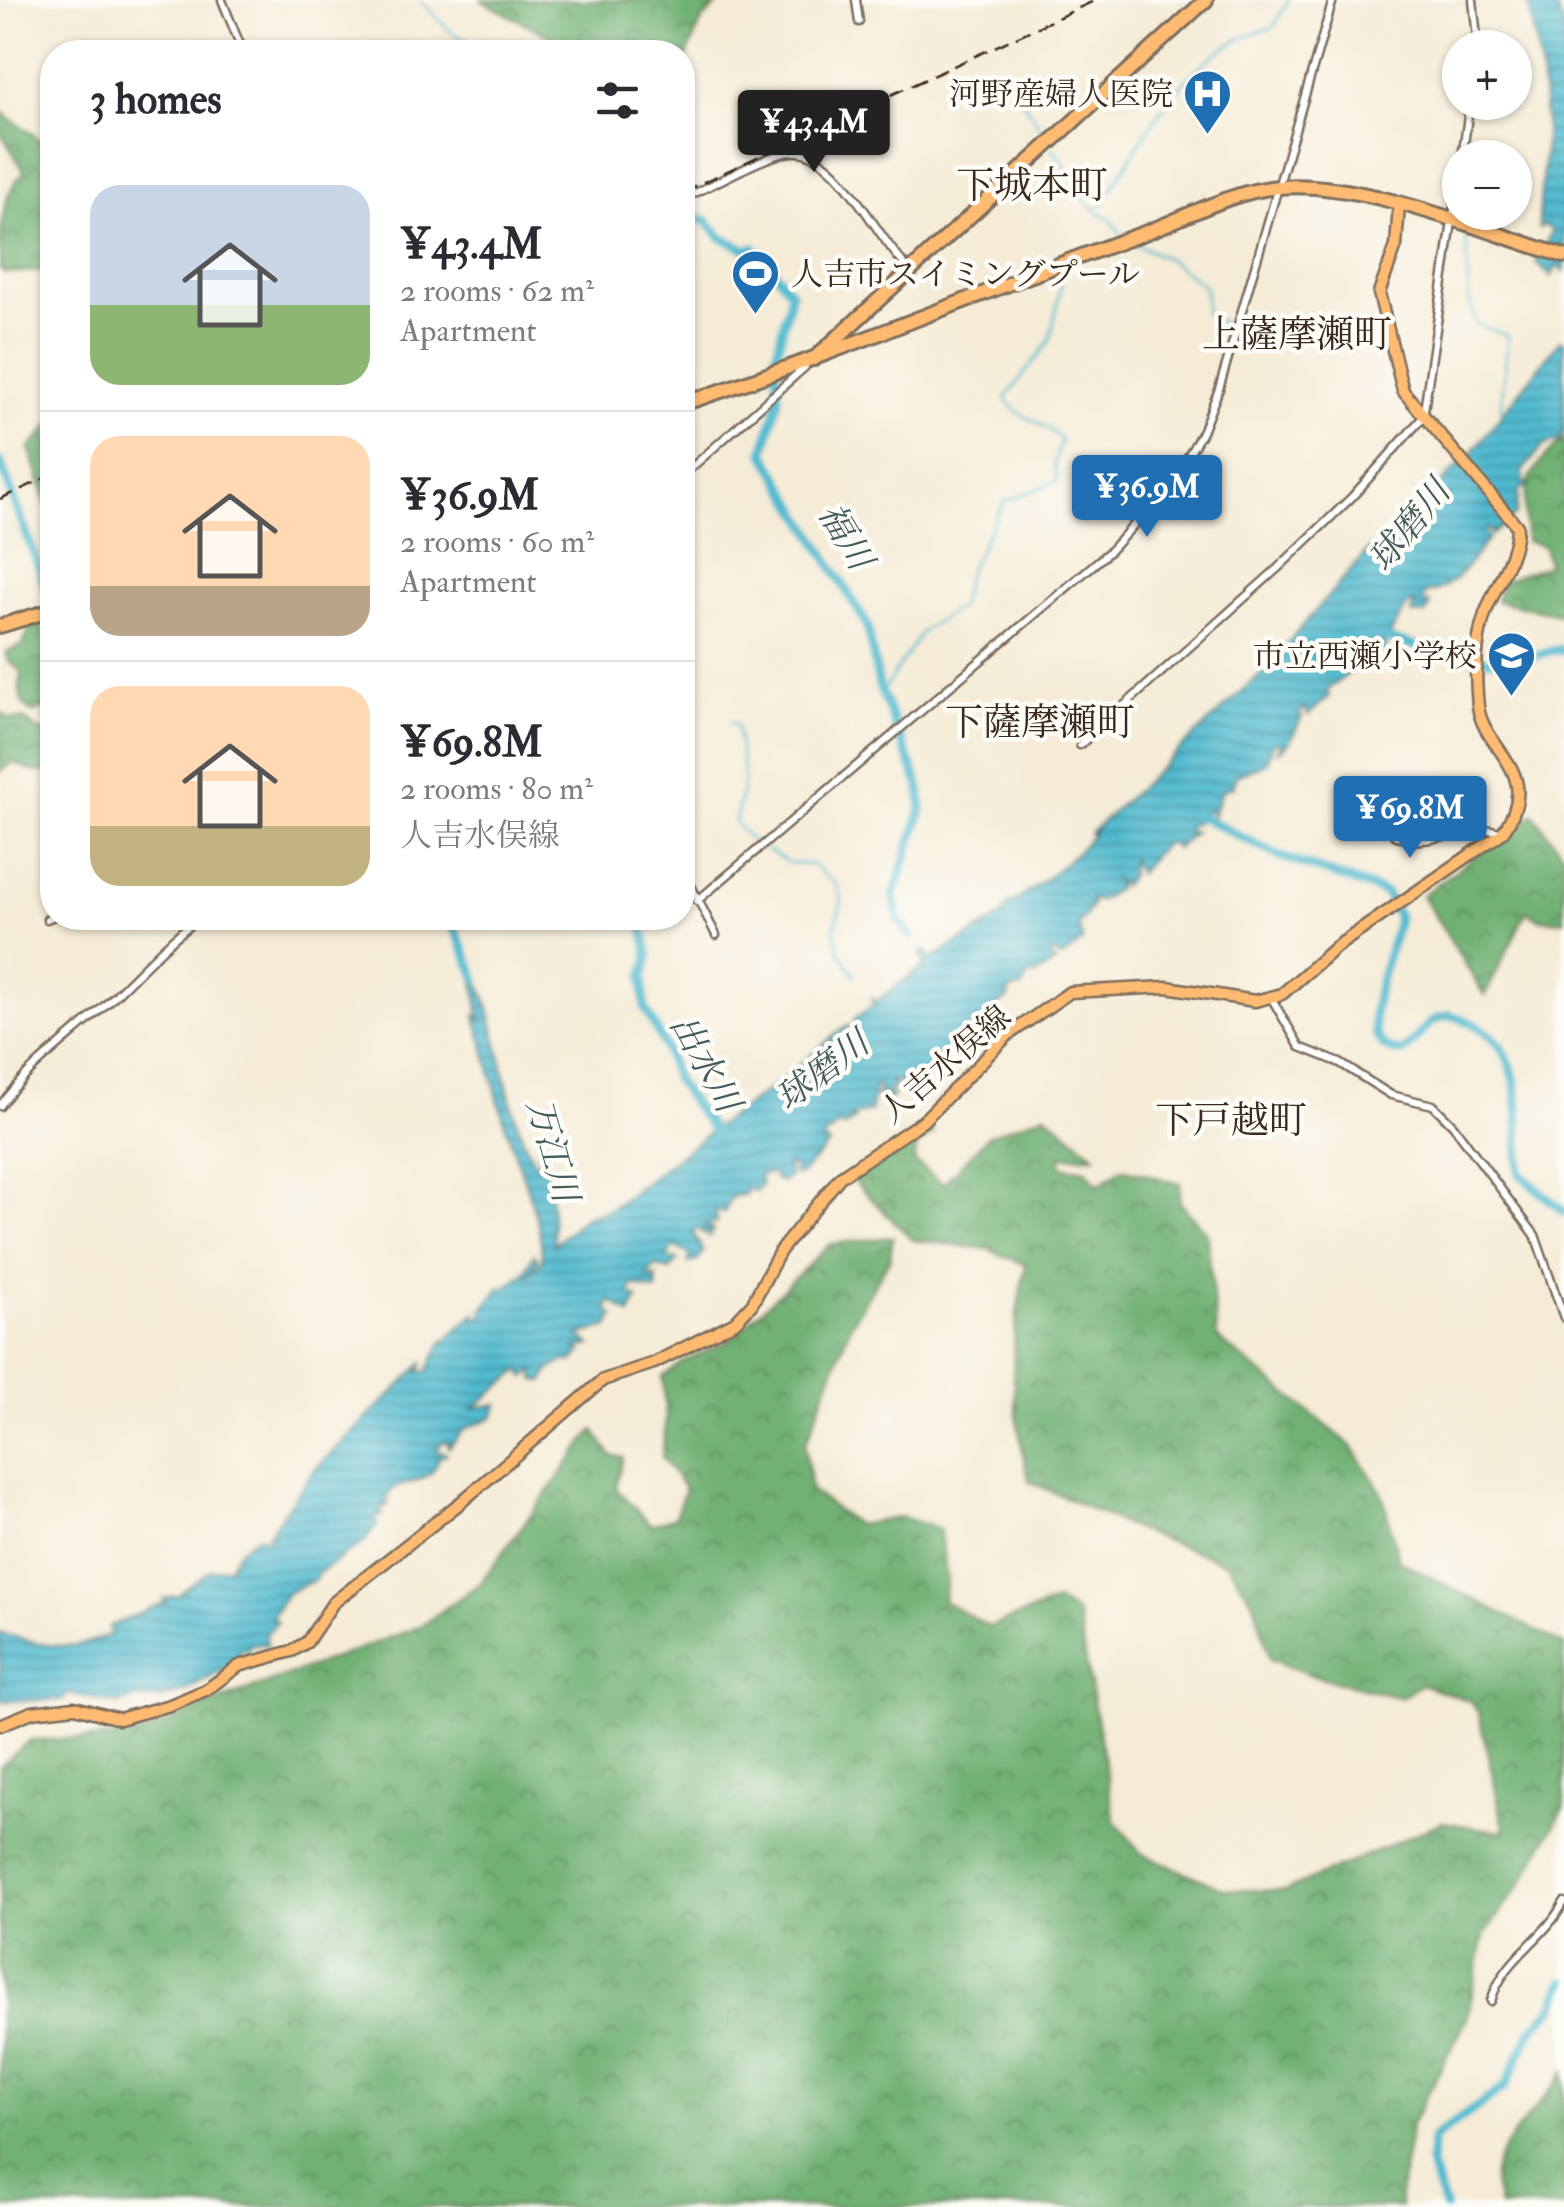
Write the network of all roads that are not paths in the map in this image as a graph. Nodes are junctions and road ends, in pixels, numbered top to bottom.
1 (222, 0) edge
2 (856, 0) edge
3 (1206, 0) edge
4 (1333, 0) edge
5 (1472, 0) edge
6 (859, 22) dead end
7 (1476, 30) edge
8 (238, 40) edge
9 (1279, 187) junction
10 (695, 193) edge
11 (1399, 206) junction
12 (1442, 219) edge
13 (1452, 230) edge
14 (1479, 230) edge
15 (1564, 256) edge
16 (908, 268) junction
17 (832, 348) junction
18 (808, 364) junction
19 (695, 400) edge
20 (1423, 418) junction
21 (695, 464) edge
22 (40, 614) edge
23 (0, 626) edge
24 (1080, 745) dead end
25 (1396, 822) dead end
26 (1502, 833) junction
27 (695, 897) edge
28 (697, 901) junction
29 (183, 930) edge
30 (716, 935) dead end
31 (1272, 999) junction
32 (0, 1106) edge
33 (1564, 1318) edge
34 (0, 1725) edge
35 (1564, 1902) edge
36 (1491, 2001) dead end

1 - 8 street
2 - 6 street
3 - 16 highway
4 - 9 street
5 - 7 street
9 - 11 highway
9 - 17 highway
9 - 28 street
10 - 16 street
11 - 12 highway
11 - 20 main road
13 - 20 street
14 - 15 highway
16 - 17 highway
17 - 18 highway
18 - 19 highway
18 - 21 street
20 - 24 street
20 - 26 main road
22 - 23 highway
25 - 26 street
26 - 31 main road
27 - 28 street
28 - 30 street
29 - 32 street
31 - 33 street
31 - 34 main road, 人吉水俣線
35 - 36 street

